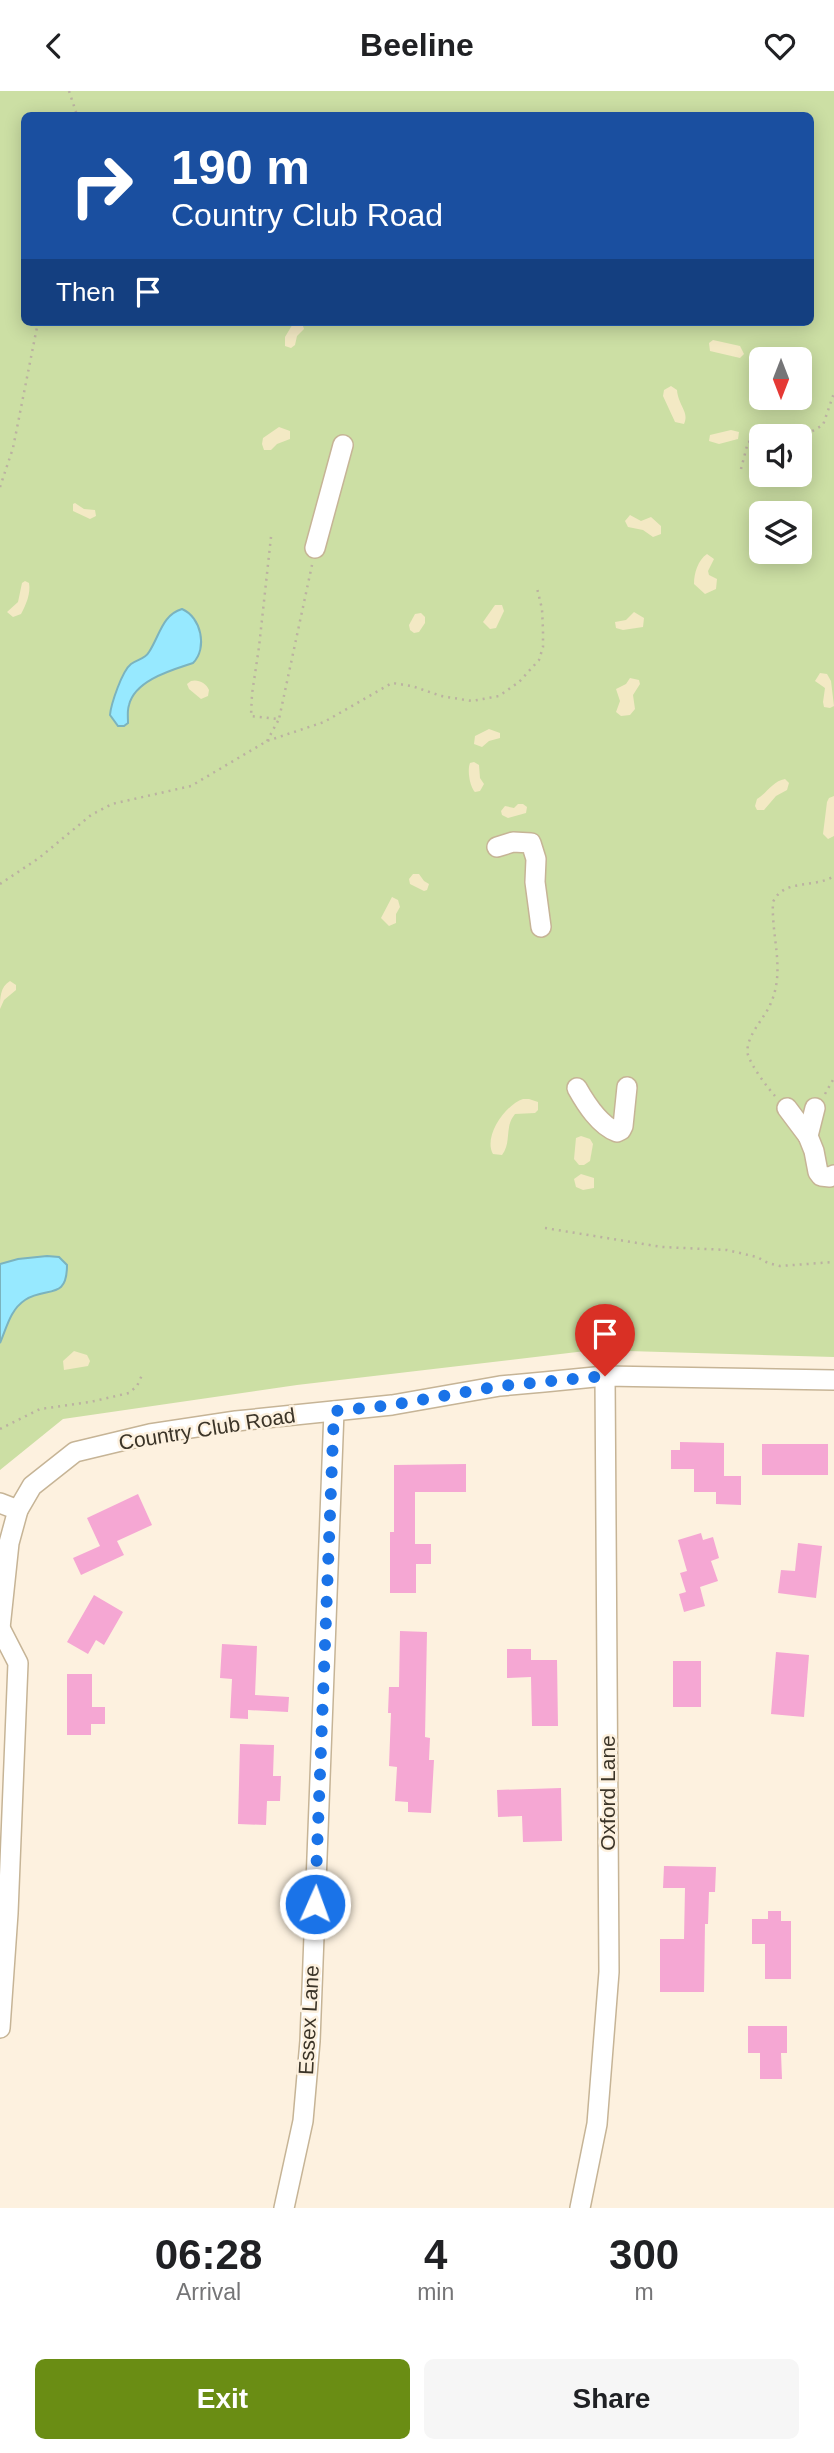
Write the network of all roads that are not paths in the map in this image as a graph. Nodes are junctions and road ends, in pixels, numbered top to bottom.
1 (343, 445) dead end
2 (315, 548) road end
3 (497, 847) dead end
4 (541, 927) dead end
5 (627, 1087) dead end
6 (577, 1089) dead end
7 (788, 1108) road end
8 (815, 1108) road end
9 (811, 1144) junction
10 (834, 1164) edge
11 (834, 1175) edge
12 (605, 1376) junction
13 (834, 1380) edge
14 (334, 1411) junction
15 (9, 1506) edge
16 (0, 1628) edge
17 (0, 2028) edge
18 (284, 2208) edge
19 (580, 2208) edge

1 - 2 street
3 - 4 street
5 - 6 street
7 - 9 street
8 - 9 street
9 - 10 street
9 - 11 street
12 - 13 street, Country Club Road
12 - 14 street, Country Club Road
12 - 19 street, Oxford Lane
14 - 15 street, Country Club Road
14 - 18 street, Essex Lane
15 - 16 street, Country Club Road
16 - 17 street

